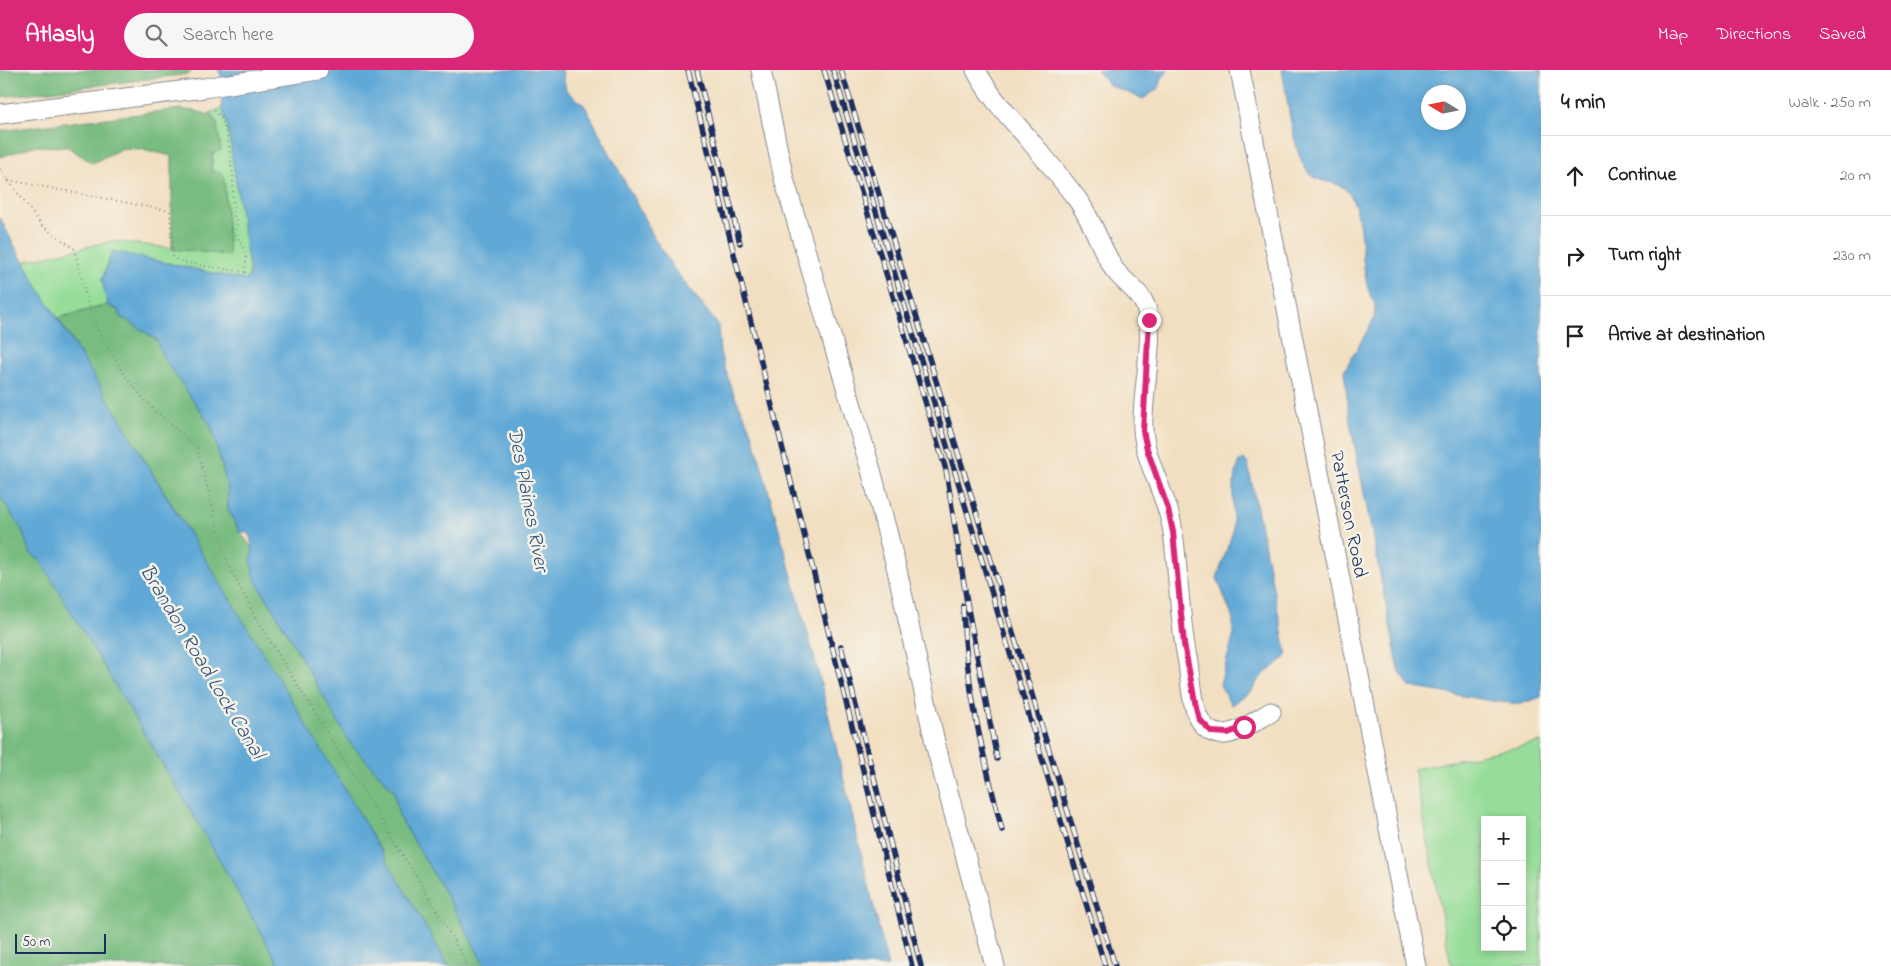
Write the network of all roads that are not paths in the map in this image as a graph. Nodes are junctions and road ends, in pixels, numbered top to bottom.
1 (318, 70) edge
2 (761, 70) edge
3 (976, 70) edge
4 (1240, 70) edge
5 (0, 114) edge
6 (1271, 712) dead end
7 (995, 966) edge
8 (1416, 966) edge

1 - 5 street
2 - 7 street
3 - 6 street
4 - 8 street, Patterson Road

